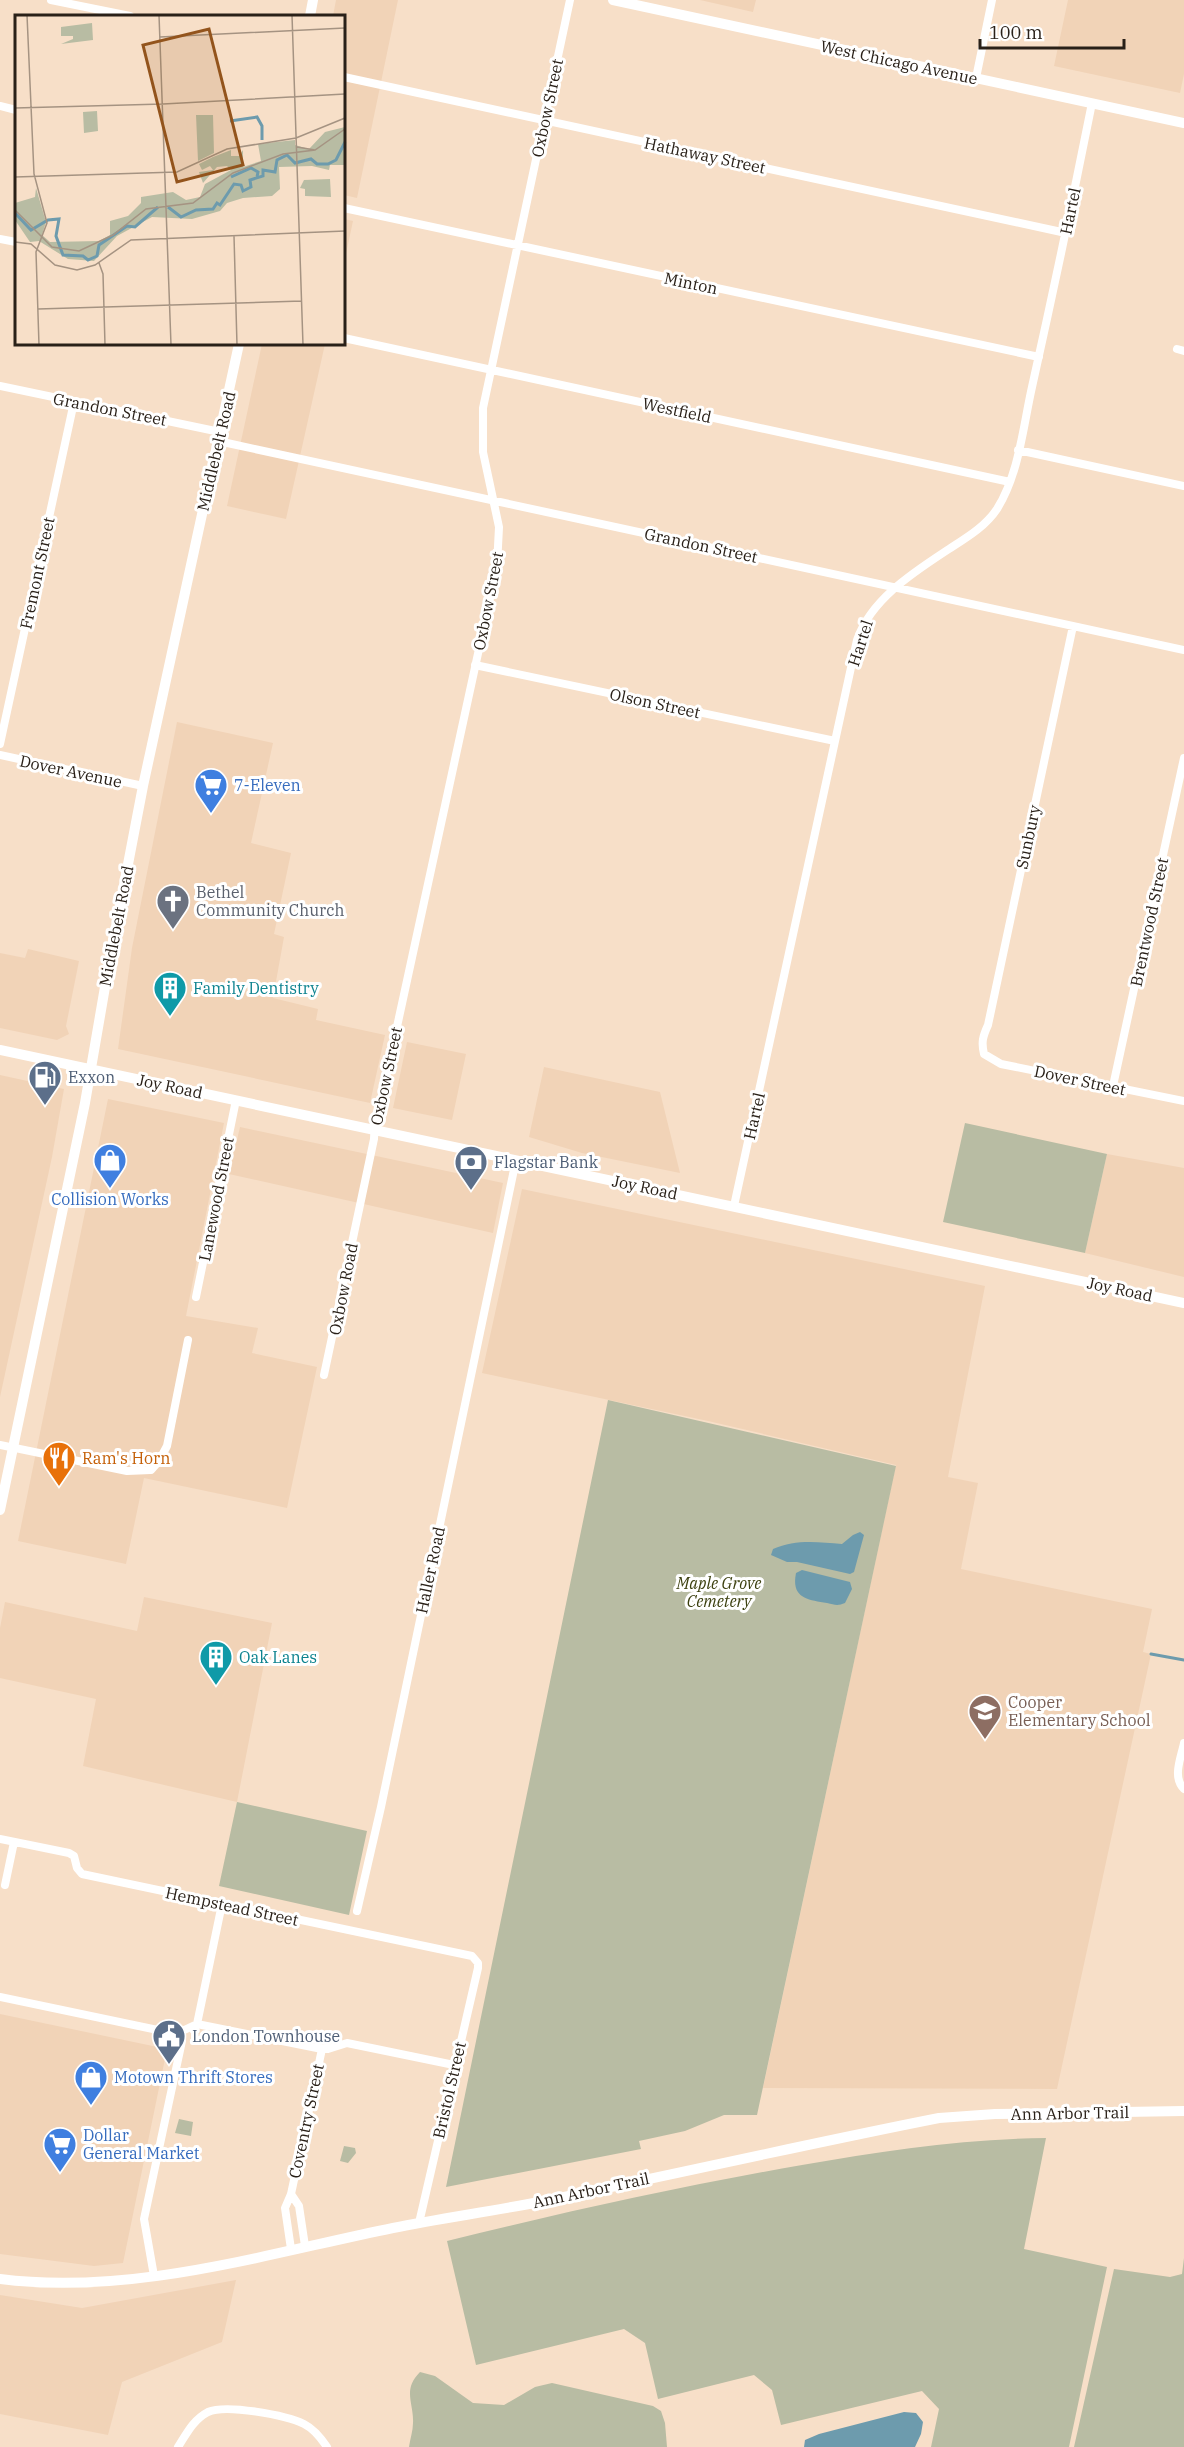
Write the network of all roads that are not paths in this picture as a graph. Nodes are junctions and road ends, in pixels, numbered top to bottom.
1 (51, 0) edge
2 (313, 0) edge
3 (570, 0) edge
4 (613, 0) edge
5 (992, 0) edge
6 (125, 15) edge
7 (310, 15) edge
8 (345, 77) edge
9 (976, 78) junction
10 (1092, 103) junction
11 (0, 106) edge
12 (15, 110) edge
13 (545, 120) junction
14 (1184, 123) edge
15 (345, 208) edge
16 (1066, 232) junction
17 (0, 239) edge
18 (15, 242) edge
19 (517, 245) junction
20 (345, 338) edge
21 (239, 345) edge
22 (1039, 357) junction
23 (490, 370) junction
24 (0, 386) edge
25 (74, 402) junction
26 (219, 436) junction
27 (1018, 450) junction
28 (1010, 482) junction
29 (1184, 486) edge
30 (494, 502) junction
31 (898, 587) junction
32 (1073, 626) junction
33 (1184, 650) edge
34 (476, 665) junction
35 (835, 741) junction
36 (0, 744) edge
37 (0, 755) edge
38 (1184, 758) edge
39 (143, 786) junction
40 (982, 1048) joint
41 (0, 1050) edge
42 (90, 1069) junction
43 (1113, 1086) junction
44 (236, 1100) junction
45 (1184, 1101) edge
46 (374, 1130) junction
47 (516, 1160) junction
48 (361, 1202) joint
49 (734, 1206) junction
50 (196, 1297) dead end
51 (1184, 1303) edge
52 (188, 1340) dead end
53 (324, 1376) dead end
54 (0, 1444) edge
55 (13, 1447) junction
56 (0, 1510) edge
57 (1184, 1743) edge
58 (1184, 1789) edge
59 (0, 1839) edge
60 (14, 1842) junction
61 (5, 1885) dead end
62 (222, 1904) junction
63 (357, 1911) dead end
64 (475, 1959) joint
65 (0, 1997) edge
66 (197, 2024) junction
67 (182, 2031) junction
68 (322, 2049) junction
69 (454, 2065) junction
70 (1184, 2111) edge
71 (291, 2194) junction
72 (419, 2223) junction
73 (304, 2246) junction
74 (291, 2249) junction
75 (154, 2276) junction
76 (0, 2279) edge
77 (178, 2447) edge
78 (327, 2447) edge

1 - 6 street
2 - 7 main road
3 - 13 street, Oxbow Street
4 - 9 main road, West Chicago Avenue
5 - 9 street
8 - 13 street, Hathaway Street
9 - 10 main road, West Chicago Avenue
10 - 14 main road, West Chicago Avenue
10 - 16 street, Hartel
11 - 12 street
13 - 16 street, Hathaway Street
13 - 19 street, Oxbow Street
15 - 19 street, Minton
16 - 22 street, Hartel
17 - 18 street
19 - 22 street, Minton
19 - 23 street, Oxbow Street
20 - 23 street, Westfield
21 - 26 main road, Middlebelt Road
22 - 27 street, Hartel
23 - 28 street, Westfield
23 - 30 street, Oxbow Street
24 - 25 street, Grandon Street
25 - 26 street, Grandon Street
25 - 36 street, Fremont Street
26 - 30 street, Grandon Street
26 - 39 main road, Middlebelt Road
27 - 28 street, Hartel
27 - 29 street
28 - 31 street, Hartel
30 - 31 street, Grandon Street
30 - 34 street, Oxbow Street
31 - 32 street, Grandon Street
31 - 35 street, Hartel
32 - 33 street, Grandon Street
32 - 40 street, Sunbury
34 - 35 street, Olson Street
34 - 46 street, Oxbow Street
35 - 49 street, Hartel
37 - 39 street, Dover Avenue
38 - 43 street, Brentwood Street
39 - 42 main road, Middlebelt Road
40 - 43 street, Dover Street
41 - 42 main road, Joy Road
42 - 44 main road, Joy Road
42 - 55 main road, Middlebelt Road
43 - 45 street, Dover Street
44 - 46 main road, Joy Road
44 - 50 street, Lanewood Street
46 - 47 main road, Joy Road
46 - 48 street, Oxbow Street
47 - 49 main road, Joy Road
47 - 63 street, Haller Road
48 - 53 street, Oxbow Road
49 - 51 main road, Joy Road
52 - 55 street
54 - 55 street
55 - 56 main road, Middlebelt Road
57 - 58 street
59 - 60 street, Hempstead Street
60 - 61 street
60 - 62 street, Hempstead Street
62 - 64 street, Hempstead Street
62 - 66 street
64 - 69 street, Bristol Street
65 - 67 street
66 - 67 street
66 - 68 street
67 - 75 street
68 - 69 street
68 - 71 street, Coventry Street
69 - 72 street, Bristol Street
70 - 72 main road, Ann Arbor Trail
71 - 73 street, Coventry Street
71 - 74 street, Coventry Street
72 - 73 main road, Ann Arbor Trail
73 - 74 main road, Ann Arbor Trail
74 - 75 main road, Ann Arbor Trail
75 - 76 main road, Ann Arbor Trail
77 - 78 street

